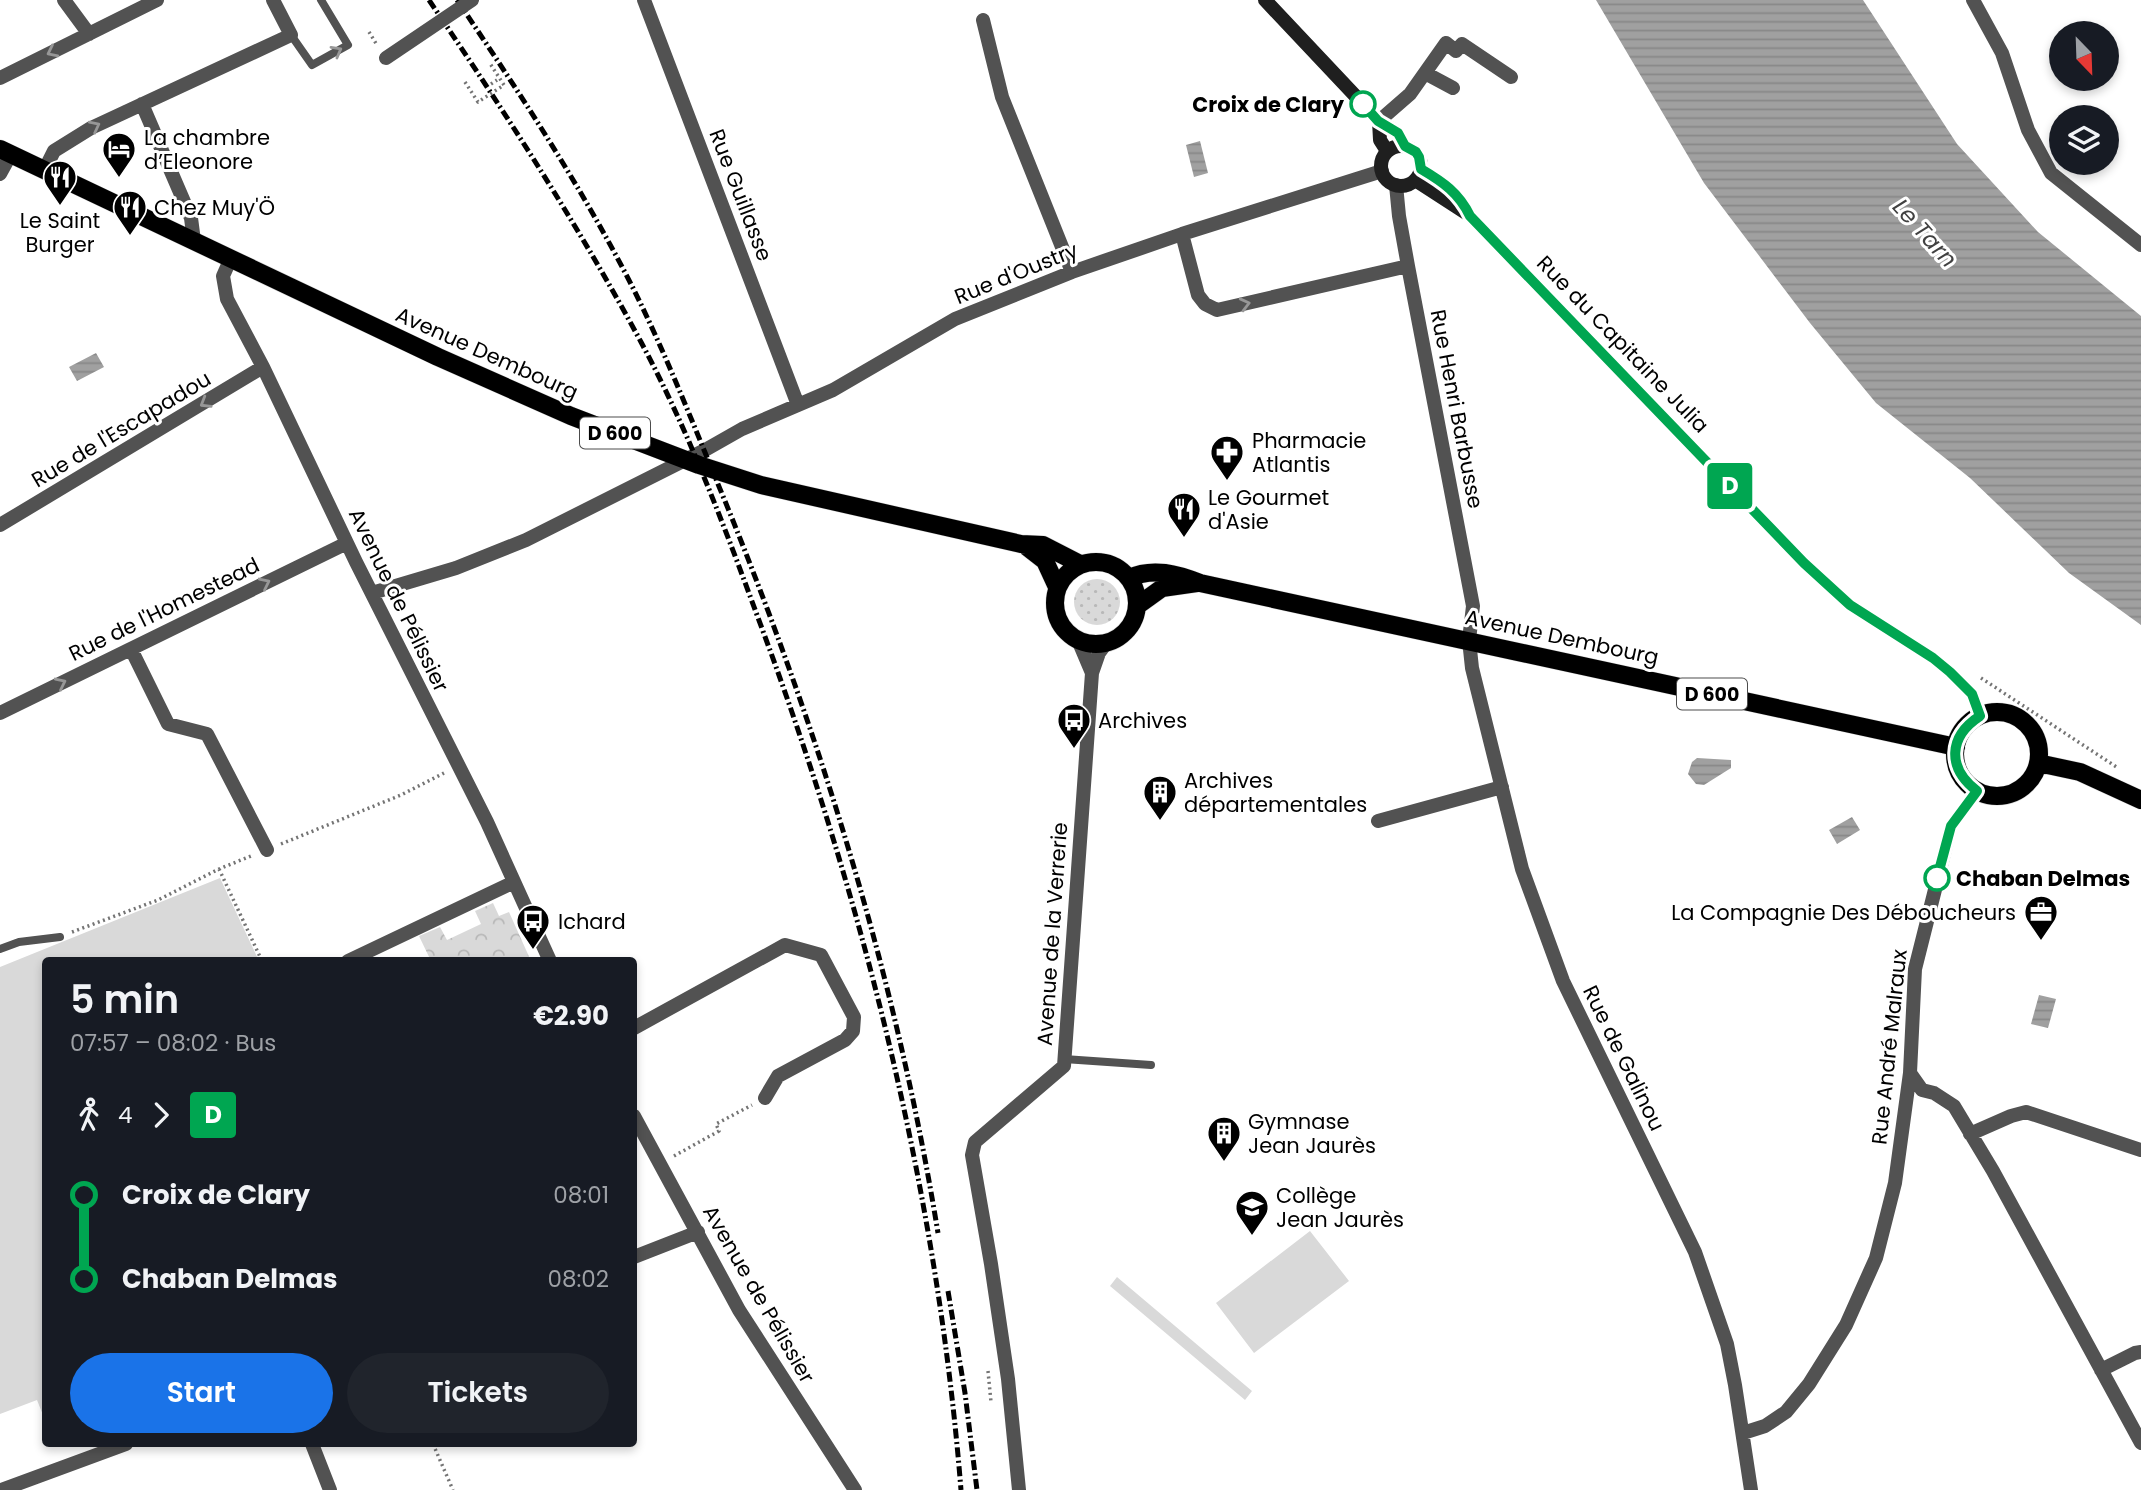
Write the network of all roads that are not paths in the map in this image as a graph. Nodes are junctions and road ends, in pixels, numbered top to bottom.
1 (64, 0) edge
2 (157, 0) edge
3 (272, 0) edge
4 (321, 0) edge
5 (472, 0) edge
6 (644, 0) edge
7 (1265, 0) edge
8 (1973, 0) edge
9 (984, 20) dead end
10 (89, 34) junction
11 (291, 35) junction
12 (386, 58) dead end
13 (1425, 73) junction
14 (1511, 77) dead end
15 (0, 78) edge
16 (1453, 88) dead end
17 (142, 104) junction
18 (1378, 121) junction
19 (1405, 146) junction
20 (6, 151) edge
21 (1387, 151) junction
22 (45, 169) junction
23 (1382, 172) junction
24 (0, 174) edge
25 (1418, 174) junction
26 (1396, 185) junction
27 (1182, 233) junction
28 (194, 241) junction
29 (2141, 245) edge
30 (231, 258) junction
31 (1408, 266) junction
32 (1073, 271) junction
33 (263, 368) junction
34 (798, 405) junction
35 (686, 460) junction
36 (0, 525) edge
37 (347, 543) junction
38 (1021, 544) junction
39 (1080, 564) junction
40 (1129, 578) junction
41 (1200, 583) junction
42 (1057, 587) junction
43 (372, 593) junction
44 (1137, 606) junction
45 (1078, 640) junction
46 (1469, 640) junction
47 (1107, 642) junction
48 (131, 649) junction
49 (1092, 673) junction
50 (0, 713) edge
51 (1980, 716) junction
52 (1956, 747) junction
53 (2038, 763) junction
54 (1502, 787) junction
55 (1977, 791) junction
56 (2141, 800) edge
57 (1378, 821) dead end
58 (267, 850) dead end
59 (514, 882) junction
60 (60, 937) dead end
61 (0, 949) edge
62 (356, 957) edge
63 (548, 957) edge
64 (637, 1026) edge
65 (1064, 1059) junction
66 (1151, 1065) dead end
67 (1910, 1073) junction
68 (765, 1098) road end
69 (637, 1121) edge
70 (1970, 1134) junction
71 (2141, 1150) edge
72 (698, 1232) junction
73 (637, 1256) edge
74 (2141, 1352) edge
75 (2101, 1370) junction
76 (1743, 1433) junction
77 (2141, 1443) edge
78 (118, 1447) edge
79 (313, 1447) edge
80 (1, 1490) edge
81 (330, 1490) edge
82 (855, 1490) edge
83 (1019, 1490) edge
84 (1751, 1490) edge

1 - 10 street
2 - 10 street
3 - 11 street
11 -> 4 lane
5 - 12 street, bridge
6 - 34 street, Rue Guillasse
7 - 18 street, Rue du Capitaine Julia
8 - 29 street
9 - 32 street
10 -> 15 street
11 - 17 street
13 - 14 street
13 - 16 street
13 - 18 street
22 -> 17 street
17 - 28 street
18 - 19 street, Rue du Capitaine Julia
18 - 21 street
19 - 21 street
19 - 25 street, Rue du Capitaine Julia
20 - 22 main road, Avenue Dembourg / D 600
20 - 24 street
21 - 23 street
22 - 28 main road, Avenue Dembourg / D 600
23 - 26 street
23 - 27 street, Rue d'Oustry
25 - 26 street
25 - 51 street, Rue du Capitaine Julia
26 - 31 street, Rue Henri Barbusse
27 -> 31 street
27 - 32 street, Rue d'Oustry
28 - 30 main road, Avenue Dembourg / D 600
30 - 33 street, Avenue de Pélissier
30 - 35 main road, Avenue Dembourg / D 600
31 - 46 street, Rue Henri Barbusse
32 - 34 street, Rue d'Oustry
33 -> 36 street, Rue de l'Escapadou
33 - 37 street, Avenue de Pélissier
34 - 35 street, Rue d'Oustry
35 - 38 main road, Avenue Dembourg / D 600
35 - 43 street, Rue d'Oustry
37 - 43 street, Avenue de Pélissier
48 -> 37 street, Rue de l'Homestead
38 - 39 main road, Avenue Dembourg / D 600
38 - 42 main road, Avenue Dembourg / D 600
39 - 40 main road
39 - 42 main road
40 - 41 main road, Avenue Dembourg / D 600
40 - 44 main road
41 - 44 main road, Avenue Dembourg / D 600
41 - 46 main road, Avenue Dembourg / D 600
42 - 45 main road
43 - 59 street, Avenue de Pélissier
44 - 47 main road
45 - 47 main road
45 - 49 street, Avenue de la Verrerie
46 - 52 main road, Avenue Dembourg / D 600
46 - 54 street, Rue de Galinou
47 - 49 street, Avenue de la Verrerie
50 -> 48 street, Rue de l'Homestead
48 - 58 street
49 - 65 street, Avenue de la Verrerie
51 - 52 main road
51 - 53 main road
52 - 55 main road
53 - 55 main road
53 - 56 main road
54 - 57 street
54 - 76 street, Rue de Galinou
55 - 67 street, Rue André Malraux
59 - 62 street
59 - 63 street, Avenue de Pélissier
60 - 61 lane
64 - 68 street
65 - 66 lane
65 - 83 street, Avenue de la Verrerie
67 - 70 street
67 - 76 street, Rue André Malraux
69 - 72 street, Avenue de Pélissier
70 - 71 street
70 - 75 street
72 - 73 street
72 - 82 street, Avenue de Pélissier
74 - 75 street
75 - 77 street
76 - 84 street, Rue de Galinou
78 - 80 street
79 - 81 street

